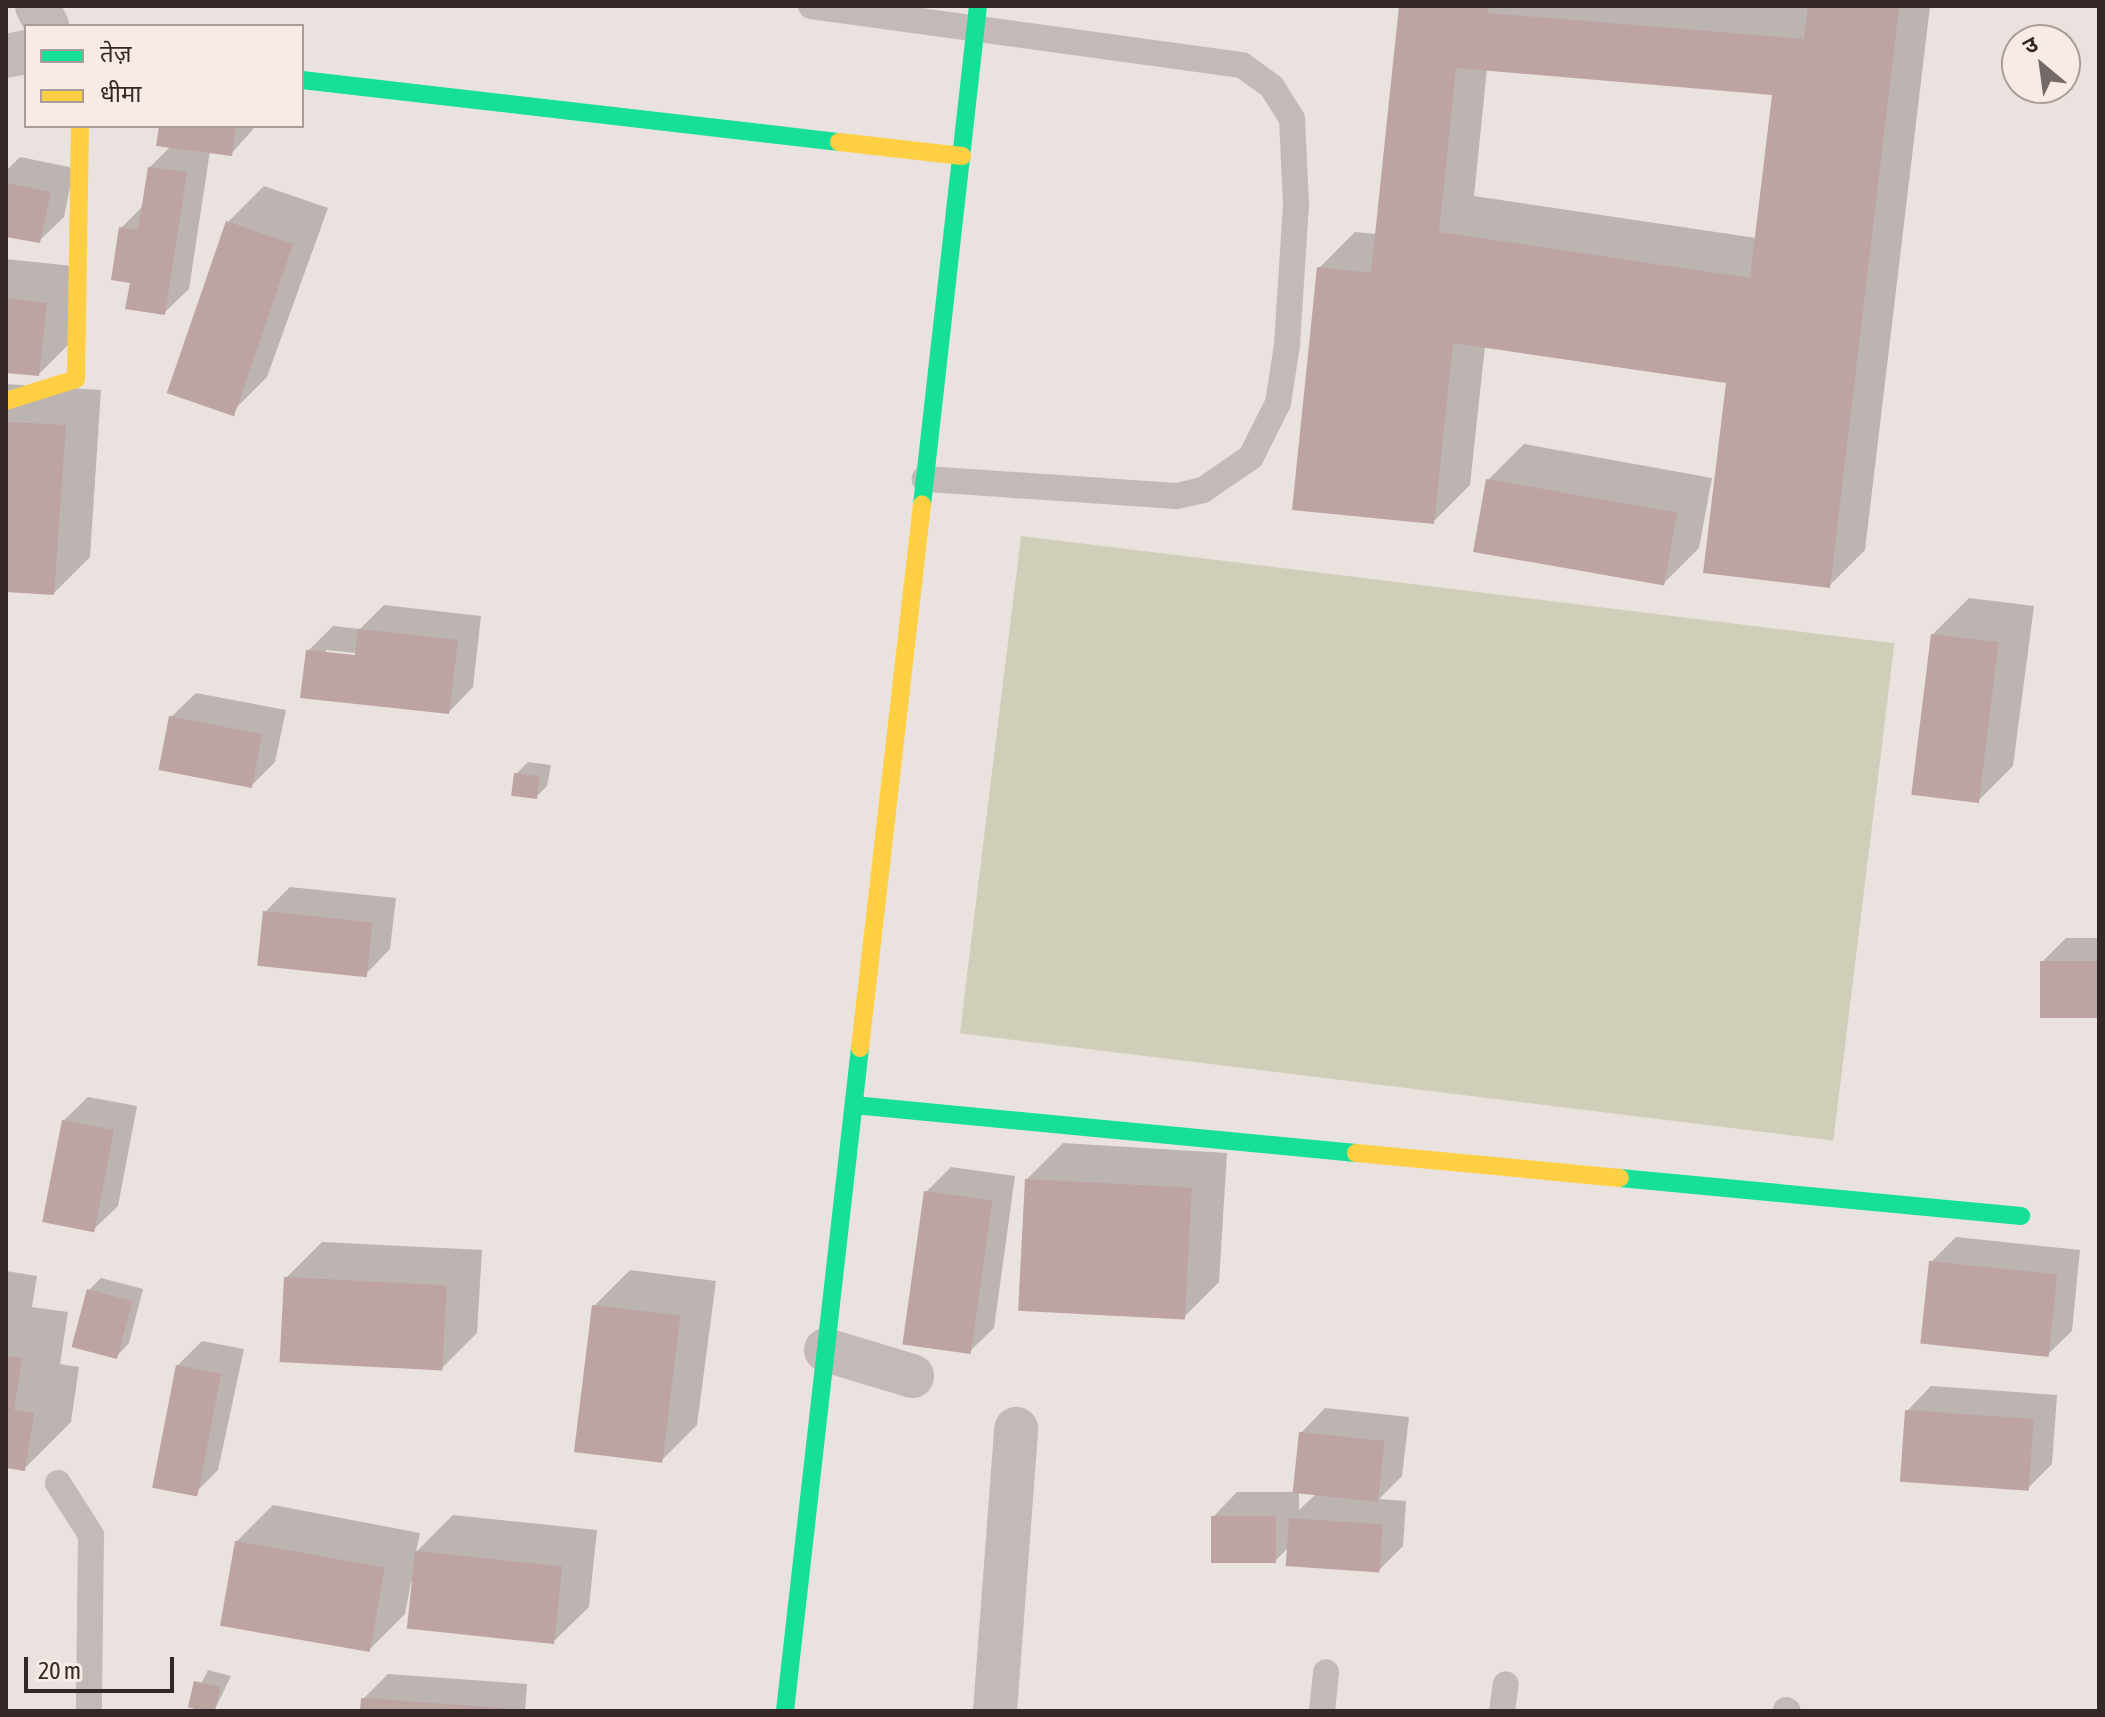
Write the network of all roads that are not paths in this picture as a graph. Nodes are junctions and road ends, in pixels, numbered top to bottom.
1 (37, 6) edge
2 (811, 6) edge
3 (977, 18) edge
4 (46, 24) edge
5 (304, 80) edge
6 (80, 128) edge
7 (962, 156) junction
8 (6, 401) edge
9 (925, 479) junction
10 (854, 1105) junction
11 (2021, 1216) dead end
12 (826, 1350) junction
13 (912, 1376) dead end
14 (1016, 1429) dead end
15 (58, 1483) dead end
16 (1326, 1672) dead end
17 (1506, 1684) dead end
18 (89, 1711) edge
19 (785, 1711) edge
20 (995, 1711) edge
21 (1322, 1711) edge
22 (1502, 1711) edge

1 - 4 street
2 - 3 lane
3 - 7 street
3 - 9 lane
5 - 7 street
6 - 8 street
7 - 9 street
9 - 10 street
10 - 11 street
10 - 12 street
12 - 13 street
12 - 19 street
14 - 20 street
15 - 18 lane
16 - 21 lane
17 - 22 lane

